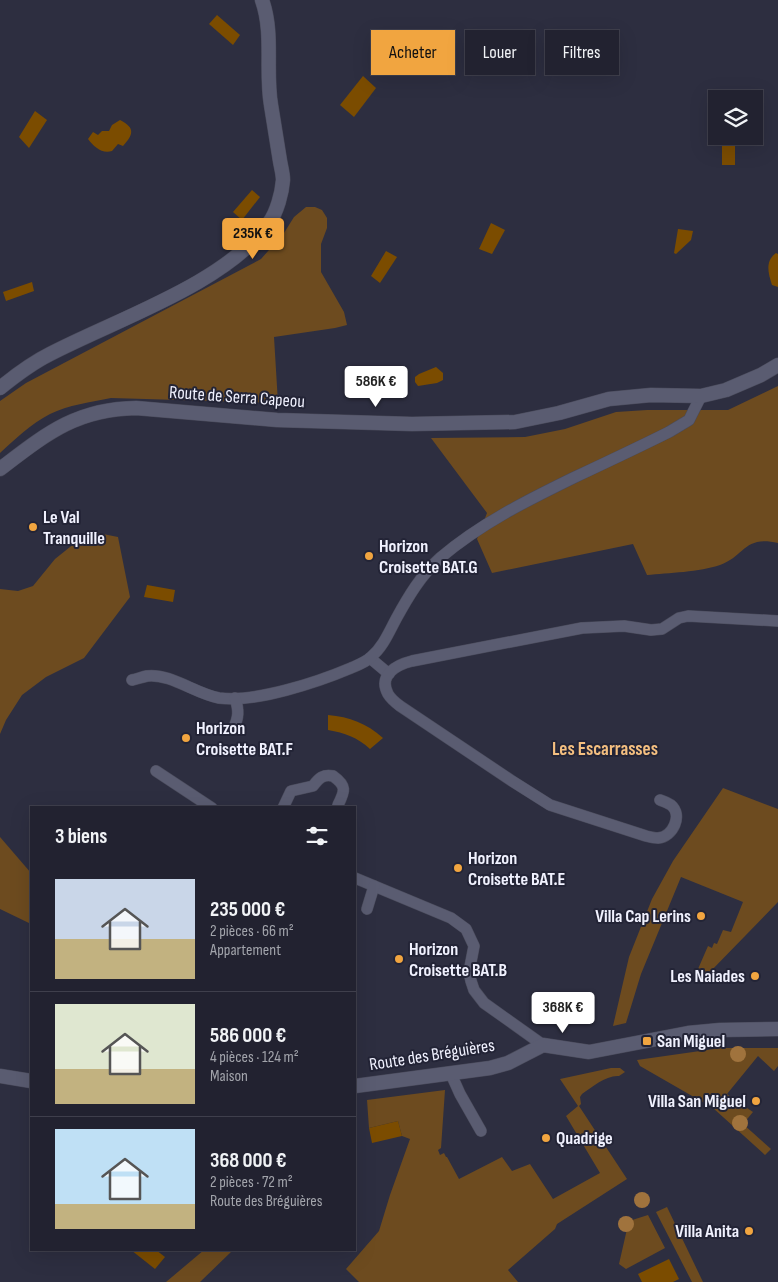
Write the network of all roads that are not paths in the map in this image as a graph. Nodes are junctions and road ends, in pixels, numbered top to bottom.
1 (262, 0) edge
2 (778, 365) edge
3 (0, 388) edge
4 (701, 396) junction
5 (0, 469) edge
6 (778, 621) edge
7 (370, 658) junction
8 (389, 674) junction
9 (132, 680) dead end
10 (235, 698) junction
11 (233, 729) dead end
12 (156, 772) dead end
13 (660, 800) dead end
14 (338, 805) dead end
15 (205, 806) edge
16 (284, 806) edge
17 (356, 878) edge
18 (374, 886) junction
19 (367, 909) dead end
20 (778, 1029) edge
21 (543, 1045) junction
22 (451, 1074) junction
23 (0, 1076) edge
24 (30, 1081) edge
25 (356, 1086) edge
26 (481, 1130) dead end

1 - 3 street
2 - 4 street, Route de Serra Capeou
4 - 5 street, Route de Serra Capeou
4 - 7 lane
6 - 8 lane
7 - 8 lane
7 - 10 lane
8 - 13 lane
9 - 10 lane
10 - 11 lane
12 - 15 lane
14 - 16 lane
17 - 18 lane
18 - 19 lane
18 - 21 lane
20 - 21 street
21 - 22 street, Route des Bréguières
22 - 25 street, Route des Bréguières
22 - 26 lane
23 - 24 street

